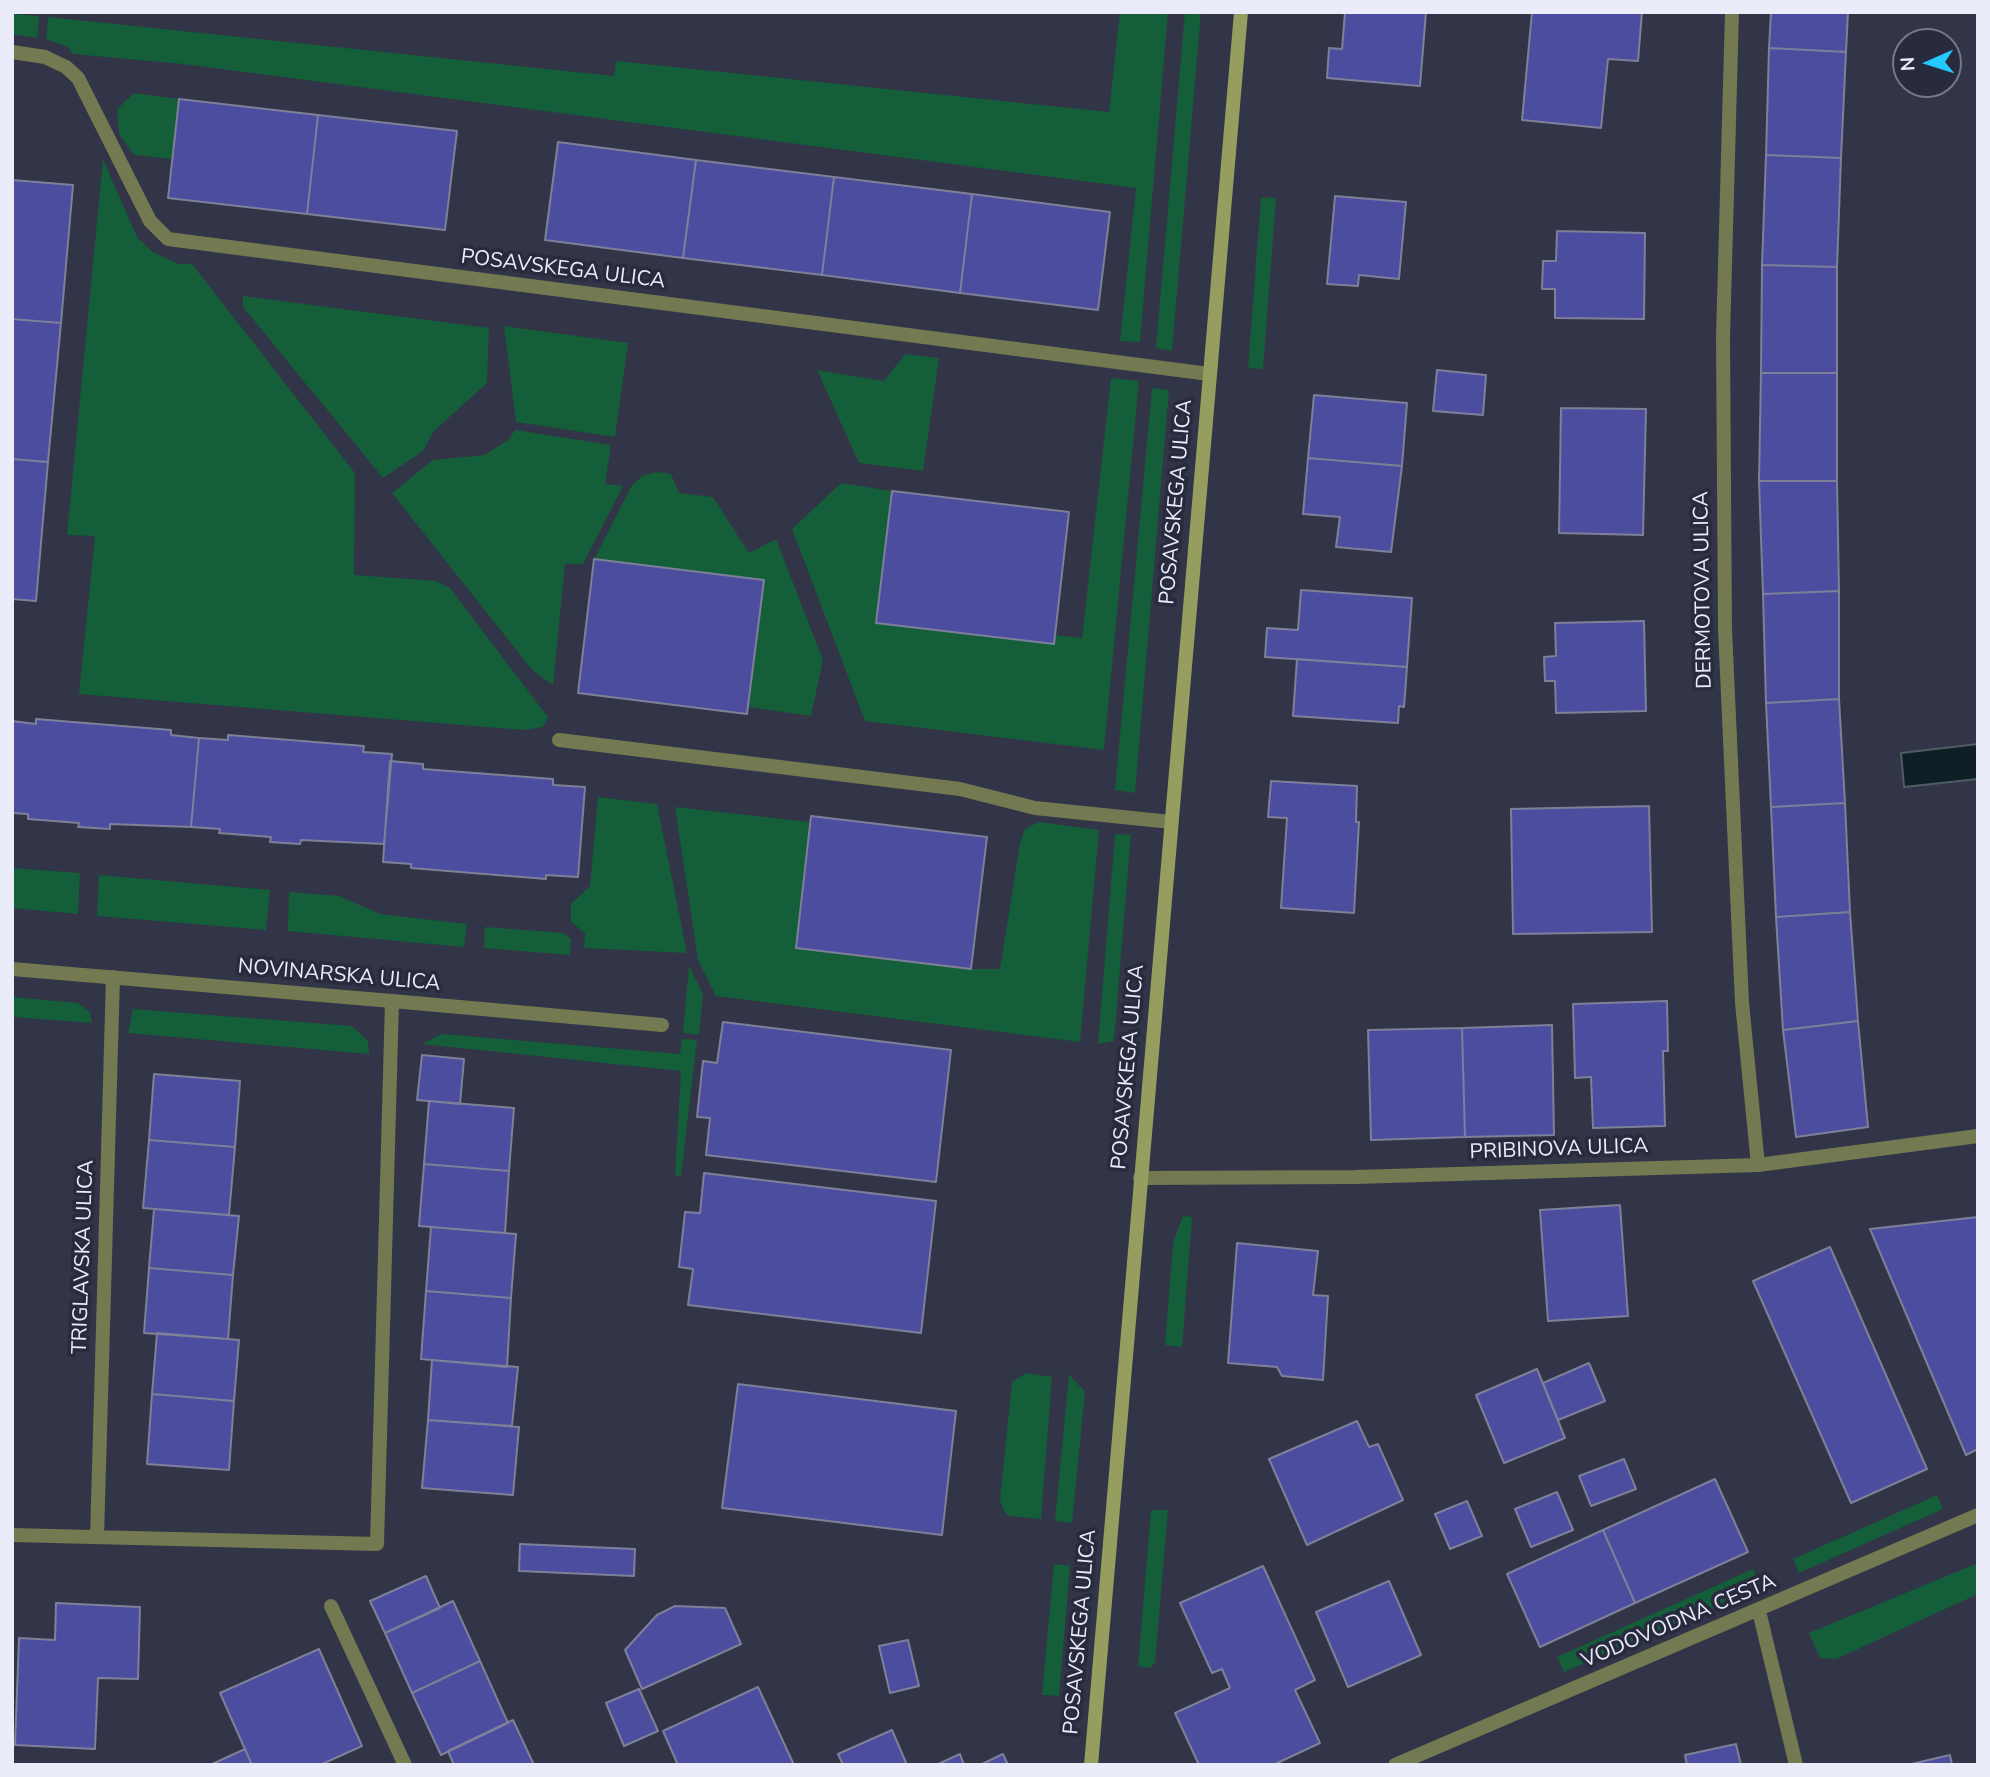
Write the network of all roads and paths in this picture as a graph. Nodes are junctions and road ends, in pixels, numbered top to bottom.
1 (1241, 12) edge
2 (1732, 12) edge
3 (12, 52) edge
4 (1209, 374) junction
5 (559, 740) dead end
6 (1171, 822) junction
7 (12, 969) edge
8 (113, 977) junction
9 (392, 1001) junction
10 (662, 1025) dead end
11 (1978, 1136) edge
12 (1758, 1165) junction
13 (1140, 1178) junction
14 (1978, 1515) edge
15 (12, 1535) edge
16 (97, 1537) junction
17 (331, 1606) dead end
18 (1759, 1611) junction
19 (405, 1765) edge
20 (1091, 1765) edge
21 (1395, 1765) edge
22 (1796, 1765) edge

1 - 4 street, POSAVSKEGA ULICA
2 - 12 street, DERMOTOVA ULICA
3 - 4 street, POSAVSKEGA ULICA
4 - 6 street, POSAVSKEGA ULICA
5 - 6 street
6 - 13 street, POSAVSKEGA ULICA
7 - 8 street, NOVINARSKA ULICA
8 - 9 street, NOVINARSKA ULICA
8 - 16 street, TRIGLAVSKA ULICA
9 - 10 street, NOVINARSKA ULICA
9 - 16 street
11 - 12 street, PRIBINOVA ULICA
12 - 13 street, PRIBINOVA ULICA
13 - 20 street, POSAVSKEGA ULICA
14 - 18 street, VODOVODNA CESTA
15 - 16 street
17 - 19 street
18 - 21 street, VODOVODNA CESTA
18 - 22 street

